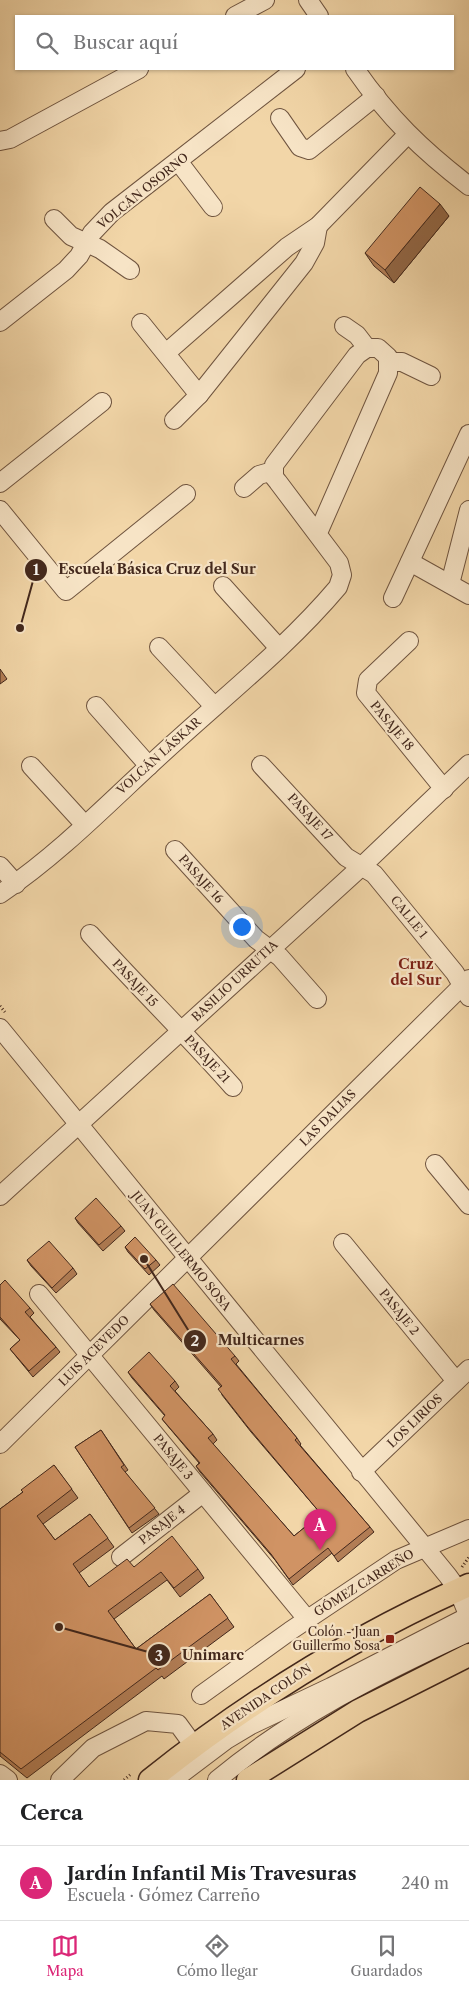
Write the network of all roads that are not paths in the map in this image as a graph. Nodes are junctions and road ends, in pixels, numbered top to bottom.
1 (265, 0) edge
2 (308, 0) edge
3 (237, 15) edge
4 (318, 15) edge
5 (137, 70) edge
6 (295, 70) edge
7 (356, 70) edge
8 (376, 96) junction
9 (280, 118) dead end
10 (407, 135) junction
11 (0, 142) edge
12 (178, 161) junction
13 (469, 186) edge
14 (213, 206) dead end
15 (54, 219) dead end
16 (318, 226) junction
17 (85, 242) junction
18 (130, 270) dead end
19 (0, 322) edge
20 (141, 323) dead end
21 (344, 326) dead end
22 (367, 348) junction
23 (166, 353) junction
24 (390, 362) junction
25 (431, 376) dead end
26 (199, 395) junction
27 (102, 402) dead end
28 (174, 420) dead end
29 (469, 434) edge
30 (273, 471) junction
31 (0, 483) edge
32 (244, 488) dead end
33 (186, 494) dead end
34 (0, 510) edge
35 (469, 510) edge
36 (318, 533) junction
37 (410, 562) junction
38 (450, 584) junction
39 (223, 586) dead end
40 (469, 595) edge
41 (394, 598) dead end
42 (409, 641) dead end
43 (278, 647) junction
44 (159, 648) dead end
45 (96, 706) dead end
46 (214, 706) junction
47 (469, 764) edge
48 (261, 765) dead end
49 (32, 766) dead end
50 (149, 766) junction
51 (444, 789) junction
52 (84, 824) junction
53 (175, 850) dead end
54 (0, 866) edge
55 (362, 866) junction
56 (16, 884) junction
57 (0, 894) edge
58 (90, 934) dead end
59 (270, 949) junction
60 (467, 987) edge
61 (318, 999) dead end
62 (0, 1028) edge
63 (181, 1031) junction
64 (233, 1087) dead end
65 (78, 1124) junction
66 (435, 1164) dead end
67 (0, 1196) edge
68 (469, 1205) edge
69 (343, 1243) dead end
70 (187, 1258) junction
71 (40, 1294) dead end
72 (90, 1354) junction
73 (469, 1369) edge
74 (456, 1381) junction
75 (0, 1444) edge
76 (361, 1472) junction
77 (203, 1493) junction
78 (469, 1529) edge
79 (423, 1547) junction
80 (121, 1557) dead end
81 (463, 1588) edge
82 (469, 1616) edge
83 (307, 1619) junction
84 (469, 1632) edge
85 (469, 1655) edge
86 (202, 1695) dead end
87 (194, 1746) junction
88 (0, 1774) edge
89 (8, 1780) edge
90 (60, 1780) edge
91 (150, 1780) edge
92 (173, 1780) edge
93 (217, 1780) edge
94 (248, 1780) edge

1 - 3 street
2 - 4 street
5 - 11 street
6 - 12 street, VOLCÁN OSORNO
7 - 8 street
8 - 9 street
8 - 10 street
10 - 13 street
10 - 16 street
12 - 14 street
12 - 17 street, VOLCÁN OSORNO
15 - 17 street
16 - 23 street
16 - 26 street
17 - 18 street
17 - 19 street, VOLCÁN OSORNO
20 - 23 street
21 - 22 street
22 - 24 street
22 - 30 street
23 - 26 street
24 - 25 street
24 - 36 street
26 - 28 street
27 - 31 street
29 - 37 street
30 - 32 street
30 - 36 street, VOLCÁN LÁSKAR
33 - 34 street
35 - 38 street
36 - 43 street, VOLCÁN LÁSKAR
37 - 38 street
37 - 41 street
38 - 40 street
39 - 43 street
42 - 51 street, PASAJE 18
43 - 46 street, VOLCÁN LÁSKAR
44 - 46 street
45 - 50 street
46 - 50 street, VOLCÁN LÁSKAR
47 - 51 street, BASILIO URRUTIA
48 - 55 street, PASAJE 17
49 - 52 street
50 - 52 street, VOLCÁN LÁSKAR
51 - 55 street, BASILIO URRUTIA
52 - 56 street, VOLCÁN LÁSKAR
53 - 59 street, PASAJE 16
54 - 56 street
55 - 59 street, BASILIO URRUTIA
55 - 60 street, CALLE 1
56 - 57 street, VOLCÁN LÁSKAR
58 - 63 street, PASAJE 15
59 - 61 street, PASAJE 16
59 - 63 street, BASILIO URRUTIA
60 - 70 street, LAS DALIAS
62 - 65 street, JUAN GUILLERMO SOSA
63 - 64 street, PASAJE 21
63 - 65 street, BASILIO URRUTIA
65 - 67 street, BASILIO URRUTIA
65 - 70 street, JUAN GUILLERMO SOSA
66 - 68 street
69 - 74 street, PASAJE 2
70 - 72 street, LUIS ACEVEDO
70 - 76 street, JUAN GUILLERMO SOSA
71 - 72 street, PASAJE 3
72 - 75 street, LUIS ACEVEDO
72 - 77 street, PASAJE 3
73 - 74 street, LOS LIRIOS
74 - 76 street, LOS LIRIOS
76 - 79 street, JUAN GUILLERMO SOSA
77 - 80 street, PASAJE 4
77 - 83 street, PASAJE 3
78 - 79 street, GÓMEZ CARREÑO
79 - 81 street, JUAN GUILLERMO SOSA
79 - 83 street, GÓMEZ CARREÑO
81 - 82 street, JUAN GUILLERMO SOSA
81 - 87 main road, AVENIDA COLÓN
82 - 92 street
83 - 86 street, GÓMEZ CARREÑO
84 - 93 street
85 - 94 main road
87 - 90 street
87 - 91 main road, AVENIDA COLÓN
88 - 89 street

